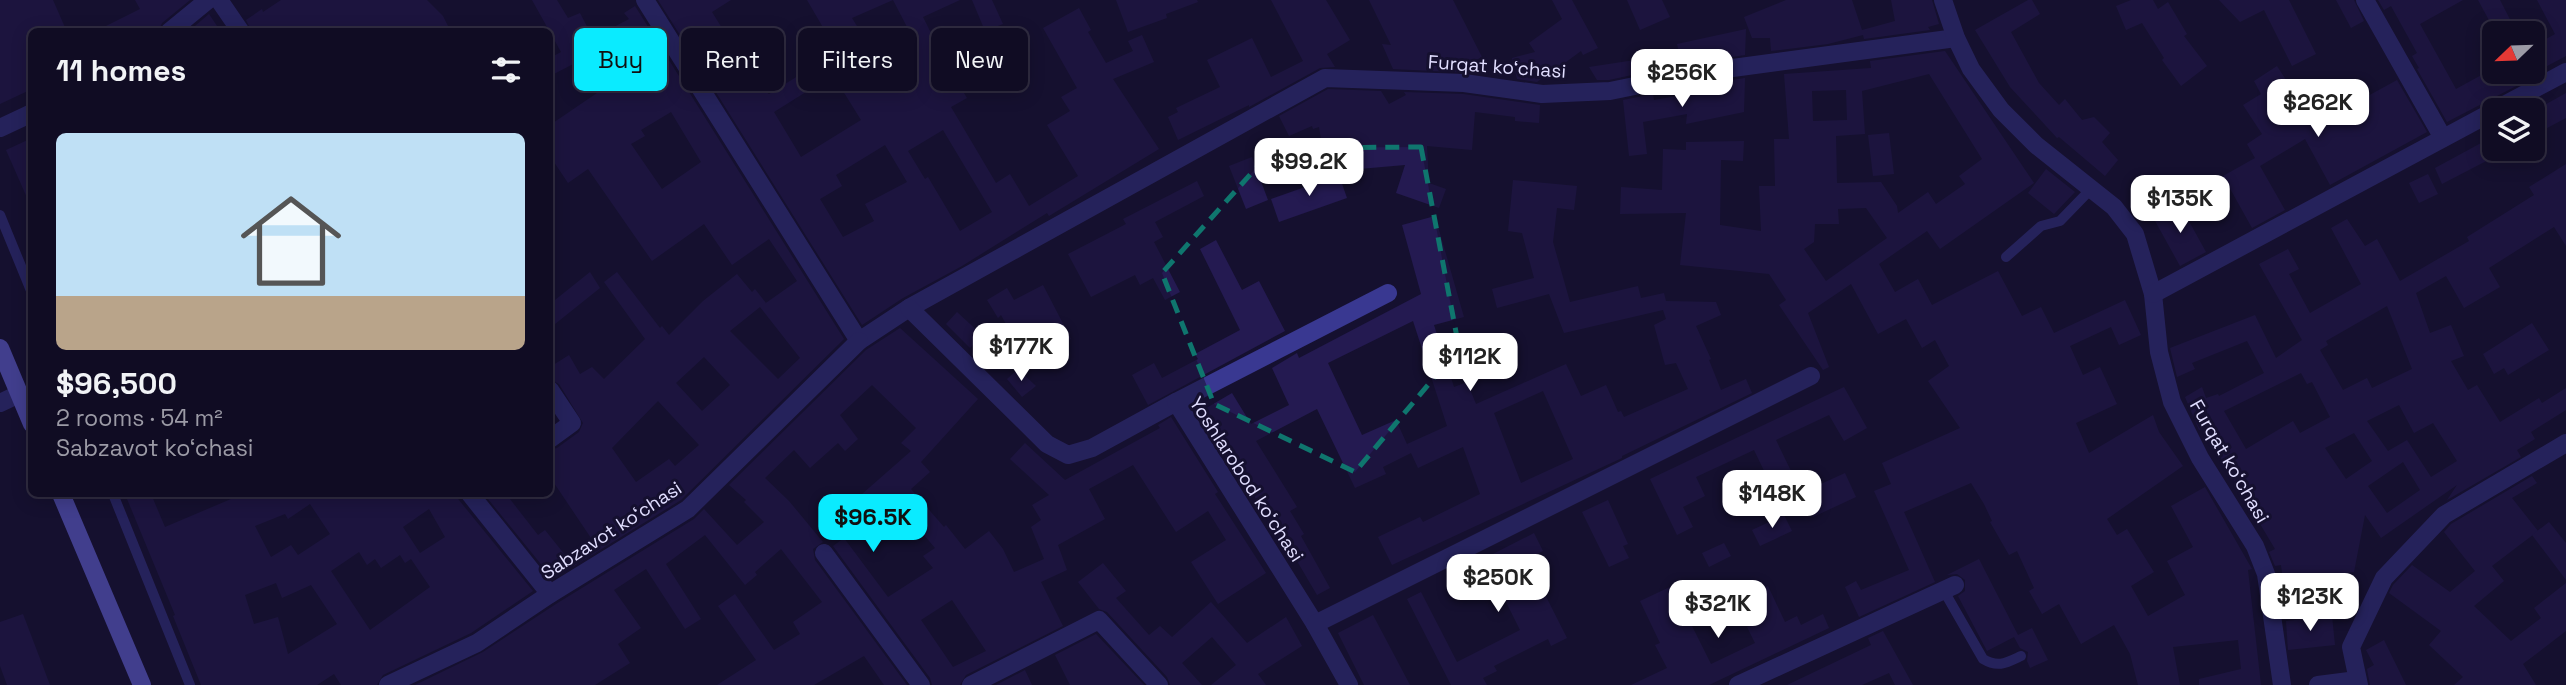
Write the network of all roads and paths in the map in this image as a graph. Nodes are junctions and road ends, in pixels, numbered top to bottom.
1 (208, 0) edge
2 (219, 0) edge
3 (645, 0) edge
4 (1943, 0) edge
5 (2365, 0) edge
6 (174, 28) edge
7 (238, 28) edge
8 (1956, 38) junction
9 (2566, 72) edge
10 (2518, 98) edge
11 (28, 115) edge
12 (2482, 117) edge
13 (0, 128) edge
14 (2443, 138) junction
15 (2092, 188) junction
16 (0, 215) edge
17 (2006, 257) dead end
18 (28, 283) edge
19 (1388, 293) dead end
20 (2153, 294) junction
21 (909, 308) junction
22 (859, 341) junction
23 (0, 348) edge
24 (1811, 376) dead end
25 (19, 394) junction
26 (553, 394) edge
27 (1176, 402) junction
28 (0, 403) edge
29 (28, 415) edge
30 (553, 437) edge
31 (2566, 443) edge
32 (62, 497) edge
33 (114, 497) edge
34 (472, 497) edge
35 (824, 553) dead end
36 (1950, 588) joint
37 (550, 594) junction
38 (1315, 624) junction
39 (2021, 656) dead end
40 (2358, 682) edge
41 (142, 685) edge
42 (190, 685) edge
43 (388, 685) edge
44 (921, 685) edge
45 (971, 685) edge
46 (1159, 685) edge
47 (1349, 685) edge
48 (1738, 685) edge
49 (2282, 685) edge
50 (2318, 685) edge

1 - 6 street
2 - 7 street
3 - 22 street
4 - 8 street, Furqat koʻchasi
5 - 14 street
8 - 15 street, Furqat koʻchasi
8 - 21 street, Furqat koʻchasi
9 - 10 street
11 - 13 street
12 - 14 street
14 - 20 street
15 - 17 lane
15 - 20 street, Furqat koʻchasi
16 - 18 lane
19 - 27 street
20 - 49 street, Furqat koʻchasi
21 - 22 street
21 - 27 street, Yoshlarobod koʻchasi
22 - 37 street, Sabzavot koʻchasi
23 - 25 main road
24 - 38 street
25 - 28 street
25 - 29 main road
26 - 30 street
27 - 38 street, Yoshlarobod koʻchasi
31 - 40 street
32 - 41 main road
33 - 42 lane
34 - 37 street
35 - 44 street
36 - 39 lane
36 - 48 street
37 - 43 street, Sabzavot koʻchasi
38 - 47 street, Yoshlarobod koʻchasi
40 - 50 street
45 - 46 street

